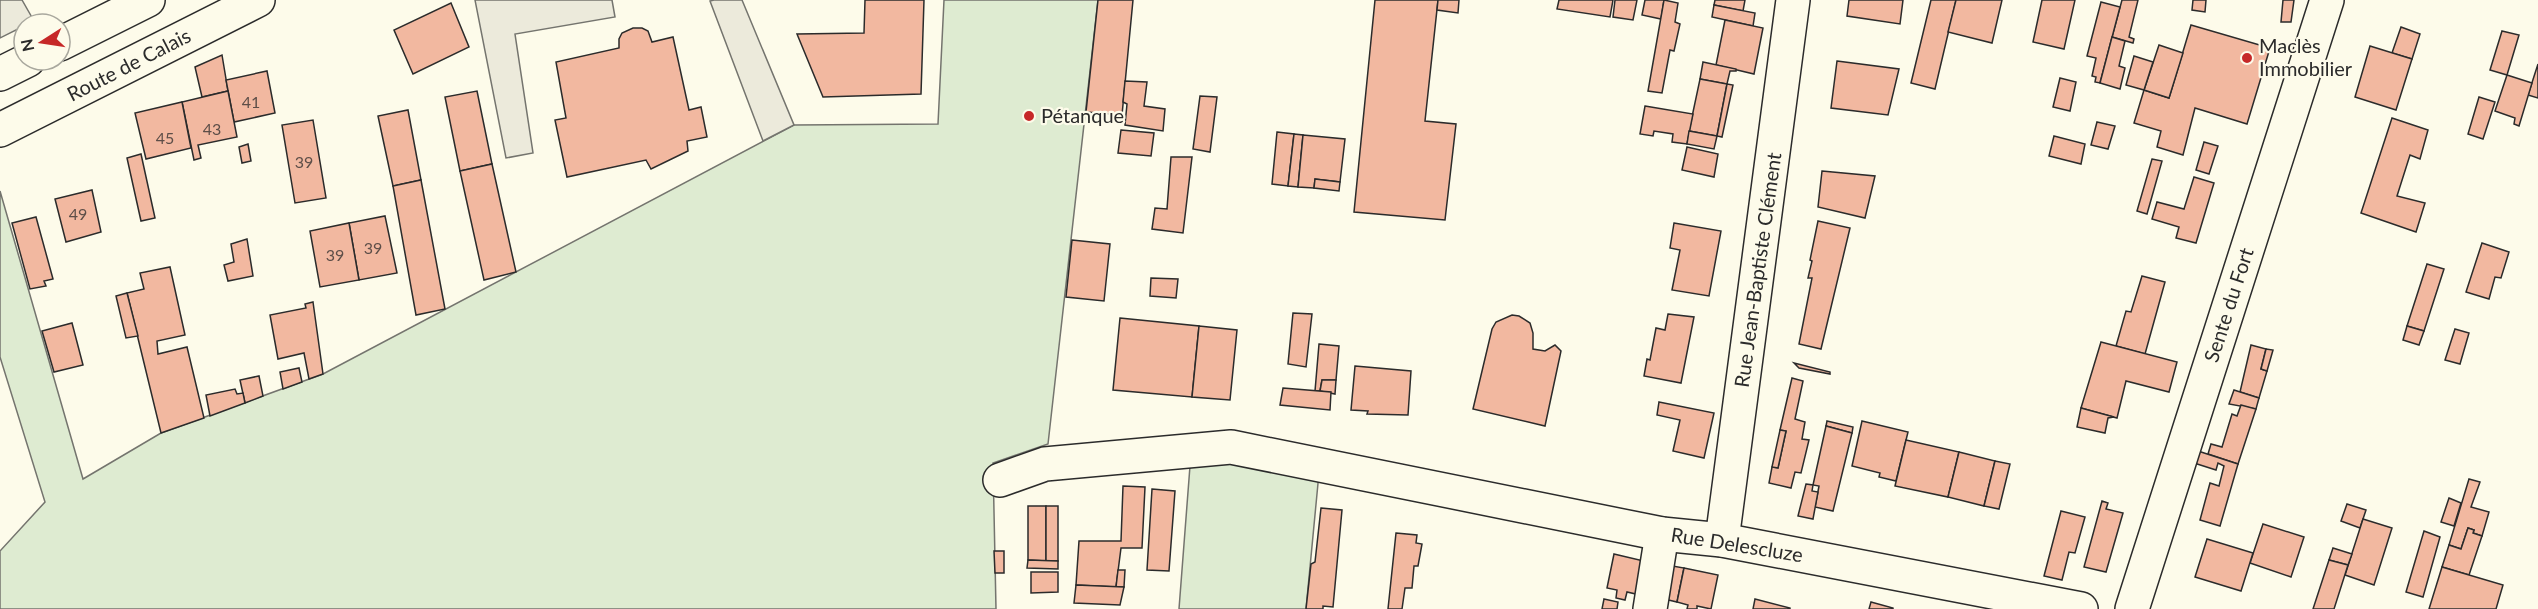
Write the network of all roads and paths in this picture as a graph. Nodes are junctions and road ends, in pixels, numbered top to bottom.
1 (148, 0) edge
2 (258, 0) edge
3 (1793, 0) edge
4 (2327, 0) edge
5 (72, 38) edge
6 (0, 130) edge
7 (1000, 480) dead end
8 (1662, 534) junction
9 (1722, 540) junction
10 (1650, 609) edge
11 (2081, 609) edge
12 (2132, 609) edge

1 - 5 street
2 - 6 street, Route de Calais
3 - 9 street, Rue Jean-Baptiste Clément
4 - 12 street, Sente du Fort
7 - 8 street, Rue Delescluze
8 - 9 street, Rue Delescluze
8 - 10 street
9 - 11 street, Rue Delescluze

